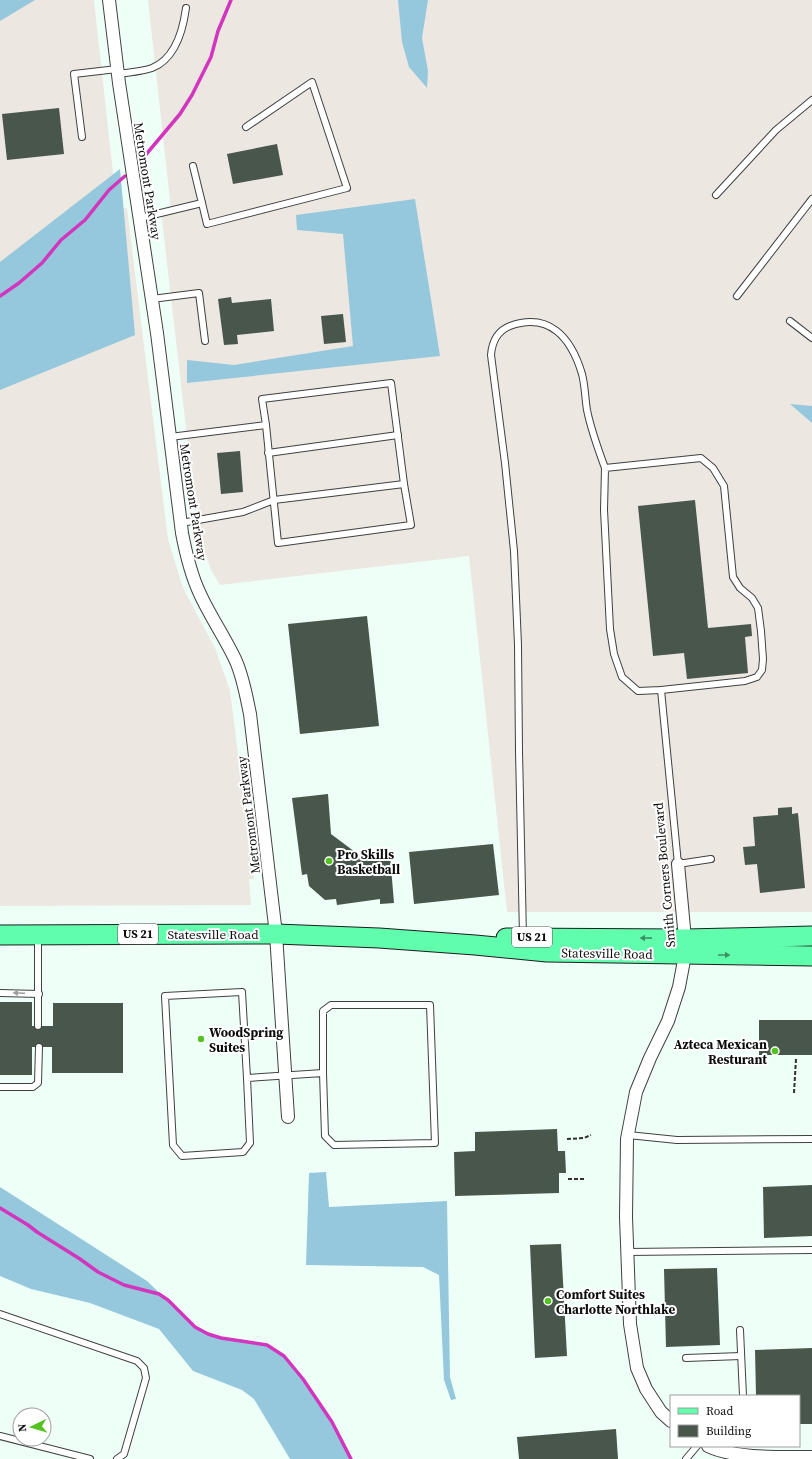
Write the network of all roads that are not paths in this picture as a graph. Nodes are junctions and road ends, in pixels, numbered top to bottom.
1 (108, 0) edge
2 (186, 8) dead end
3 (117, 72) junction
4 (812, 100) edge
5 (246, 126) dead end
6 (82, 137) dead end
7 (193, 166) dead end
8 (716, 195) dead end
9 (812, 199) edge
10 (202, 203) junction
11 (140, 218) junction
12 (737, 296) dead end
13 (152, 299) junction
14 (790, 321) dead end
15 (812, 338) edge
16 (205, 341) dead end
17 (266, 425) junction
18 (398, 435) junction
19 (170, 437) junction
20 (268, 453) junction
21 (605, 468) junction
22 (404, 484) junction
23 (274, 500) junction
24 (181, 523) junction
25 (661, 690) junction
26 (711, 859) dead end
27 (678, 864) junction
28 (276, 934) junction
29 (0, 935) edge
30 (38, 935) junction
31 (812, 936) edge
32 (379, 938) junction
33 (523, 938) junction
34 (685, 947) junction
35 (812, 956) edge
36 (0, 993) edge
37 (39, 994) junction
38 (38, 1026) dead end
39 (39, 1047) dead end
40 (323, 1073) junction
41 (285, 1074) junction
42 (247, 1078) junction
43 (0, 1087) edge
44 (288, 1117) dead end
45 (628, 1135) junction
46 (812, 1139) edge
47 (812, 1250) edge
48 (627, 1252) junction
49 (0, 1314) edge
50 (740, 1330) dead end
51 (741, 1356) junction
52 (686, 1358) dead end
53 (743, 1395) edge
54 (670, 1420) edge
55 (0, 1436) edge
56 (696, 1447) edge
57 (712, 1447) edge
58 (812, 1457) edge
59 (799, 1458) edge
60 (90, 1459) edge
61 (117, 1459) edge
62 (686, 1459) edge

1 - 3 street, Metromont Parkway
2 - 3 lane
3 - 6 lane
3 - 11 street, Metromont Parkway
4 - 8 lane
5 - 10 lane
7 - 10 lane
9 - 12 lane
10 - 11 lane
11 - 13 street, Metromont Parkway
13 - 16 lane
13 - 19 street, Metromont Parkway
14 - 15 lane
17 - 18 lane
17 - 19 lane
17 - 20 lane
18 - 20 lane
18 - 22 lane
19 - 24 street, Metromont Parkway
20 - 23 lane
21 - 25 lane
21 - 25 lane
21 - 33 lane
22 - 23 lane
22 - 23 lane
23 - 24 lane
24 - 28 street, Metromont Parkway
25 - 27 lane, Smith Corners Boulevard
26 - 27 lane
27 - 34 street, Smith Corners Boulevard
28 - 30 main road, Statesville Road / US 21
28 - 32 main road, Statesville Road / US 21
28 - 41 street, Metromont Parkway
29 - 30 main road, Statesville Road / US 21
30 - 37 lane
31 - 34 main road, Statesville Road / US 21
32 - 33 main road, Statesville Road / US 21
32 - 34 main road, Statesville Road / US 21
34 -> 33 main road, Statesville Road / US 21
34 -> 35 main road, Statesville Road / US 21
34 - 45 street, Smith Corners Boulevard
37 -> 36 lane
37 - 38 lane
39 - 43 lane
40 - 40 lane
40 - 41 lane
41 - 42 lane
41 - 44 street, Metromont Parkway
42 - 42 lane
45 - 46 lane
45 - 48 street, Smith Corners Boulevard
47 - 48 lane
48 - 54 street, Smith Corners Boulevard
49 - 61 lane
50 - 51 lane
51 - 52 lane
51 - 53 lane
55 - 60 lane
56 - 62 lane
57 - 59 street
58 - 59 street

